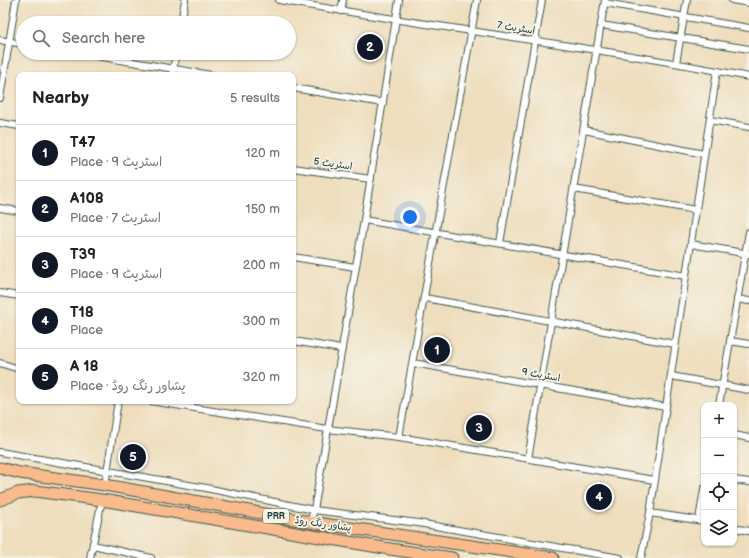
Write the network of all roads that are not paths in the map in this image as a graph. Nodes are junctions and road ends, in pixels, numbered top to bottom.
1 (16, 0) edge
2 (185, 0) edge
3 (279, 0) edge
4 (343, 0) edge
5 (399, 0) edge
6 (477, 0) edge
7 (542, 0) edge
8 (687, 0) edge
9 (732, 0) edge
10 (605, 2) edge
11 (749, 3) edge
12 (341, 11) junction
13 (182, 16) edge
14 (684, 16) junction
15 (396, 20) junction
16 (601, 25) junction
17 (749, 28) edge
18 (472, 32) junction
19 (681, 37) junction
20 (0, 40) edge
21 (9, 42) junction
22 (536, 42) junction
23 (16, 43) edge
24 (597, 49) junction
25 (749, 49) edge
26 (113, 60) edge
27 (175, 60) edge
28 (676, 63) junction
29 (717, 71) junction
30 (172, 72) edge
31 (749, 77) edge
32 (296, 88) edge
33 (0, 98) edge
34 (383, 103) junction
35 (710, 120) junction
36 (0, 123) edge
37 (16, 126) edge
38 (749, 127) edge
39 (584, 130) junction
40 (704, 154) junction
41 (296, 168) edge
42 (371, 179) junction
43 (574, 189) junction
44 (0, 208) edge
45 (696, 210) junction
46 (16, 211) edge
47 (364, 220) junction
48 (436, 232) junction
49 (749, 232) edge
50 (500, 243) junction
51 (691, 244) junction
52 (747, 253) edge
53 (563, 254) junction
54 (296, 257) edge
55 (355, 267) junction
56 (686, 276) junction
57 (0, 293) edge
58 (16, 296) edge
59 (425, 298) junction
60 (737, 299) junction
61 (749, 301) edge
62 (552, 322) junction
63 (296, 341) edge
64 (730, 341) junction
65 (675, 344) junction
66 (749, 344) edge
67 (342, 349) junction
68 (0, 363) edge
69 (413, 363) junction
70 (16, 369) edge
71 (671, 376) junction
72 (541, 385) junction
73 (722, 385) junction
74 (749, 390) edge
75 (719, 402) edge
76 (118, 404) edge
77 (169, 404) edge
78 (666, 407) junction
79 (328, 429) junction
80 (737, 436) edge
81 (399, 437) junction
82 (749, 438) edge
83 (0, 452) edge
84 (528, 459) junction
85 (0, 468) edge
86 (108, 472) junction
87 (654, 480) junction
88 (737, 480) edge
89 (749, 482) edge
90 (105, 485) junction
91 (0, 500) edge
92 (102, 500) junction
93 (314, 510) junction
94 (650, 513) junction
95 (701, 521) edge
96 (310, 522) junction
97 (737, 529) edge
98 (749, 531) edge
99 (419, 537) junction
100 (93, 545) junction
101 (416, 553) junction
102 (389, 554) edge
103 (90, 558) edge
104 (151, 558) edge
105 (451, 558) edge
106 (553, 558) edge
107 (620, 558) edge
108 (640, 558) edge

1 - 21 street
2 - 13 street
3 - 12 street, اسٹریٹ 7
4 - 12 street
5 - 15 street
6 - 18 street
7 - 22 street
8 - 14 street
9 - 11 street
10 - 14 street
10 - 16 street
12 - 15 street, اسٹریٹ 7
14 - 17 street
14 - 19 street
15 - 18 street, اسٹریٹ 7
15 - 34 street
16 - 19 street
16 - 24 street
18 - 22 street, اسٹریٹ 7
18 - 48 street
19 - 25 street
19 - 28 street
20 - 21 street
21 - 23 street
21 - 33 street
22 - 24 street, اسٹریٹ 7
22 - 50 street
24 - 28 street, اسٹریٹ 7
24 - 39 street
26 - 30 street
27 - 30 street
28 - 29 street, اسٹریٹ 7
29 - 31 street, اسٹریٹ 7
29 - 35 street
32 - 34 street
34 - 42 street
35 - 38 street
35 - 40 street
36 - 37 street
39 - 40 street
39 - 43 street
40 - 45 street
41 - 42 street, اسٹریٹ 5
42 - 47 street
43 - 45 street
43 - 53 street
44 - 46 street
45 - 51 street
47 - 48 street
47 - 55 street
48 - 50 street
48 - 59 street
49 - 52 street
50 - 53 street
51 - 52 street
51 - 56 street
52 - 60 street
53 - 56 street
53 - 62 street
54 - 55 street
55 - 67 street
56 - 65 street
57 - 58 street
59 - 62 street
59 - 69 street
60 - 61 street
60 - 64 street
62 - 65 street
62 - 72 street
63 - 67 street
64 - 66 street
64 - 73 street
65 - 71 street
67 - 79 street
68 - 70 street
69 - 72 street, اسٹریٹ 9
69 - 81 street
71 - 73 street
71 - 78 street
72 - 78 street, اسٹریٹ 9
72 - 84 street
73 - 74 street
73 - 75 street
76 - 86 street
77 - 79 street
78 - 87 street
79 - 81 street
79 - 93 street
80 - 82 street
81 - 84 street
83 - 86 street
84 - 87 street
85 - 90 highway, پشاور رنگ روڈ / PRR
86 - 90 street
86 - 93 street
87 - 94 street
88 - 89 street
90 - 96 highway, پشاور رنگ روڈ / PRR
91 - 92 highway, پشاور رنگ روڈ / PRR
92 - 100 street
92 - 102 highway, پشاور رنگ روڈ / PRR
93 - 96 street
93 - 107 street
94 - 95 street
94 - 108 street
96 - 99 highway, پشاور رنگ روڈ / PRR
97 - 98 street
99 - 101 highway
99 - 106 highway, پشاور رنگ روڈ / PRR
100 - 103 street
100 - 104 street
101 - 102 highway, پشاور رنگ روڈ / PRR
101 - 105 highway, پشاور رنگ روڈ / PRR

